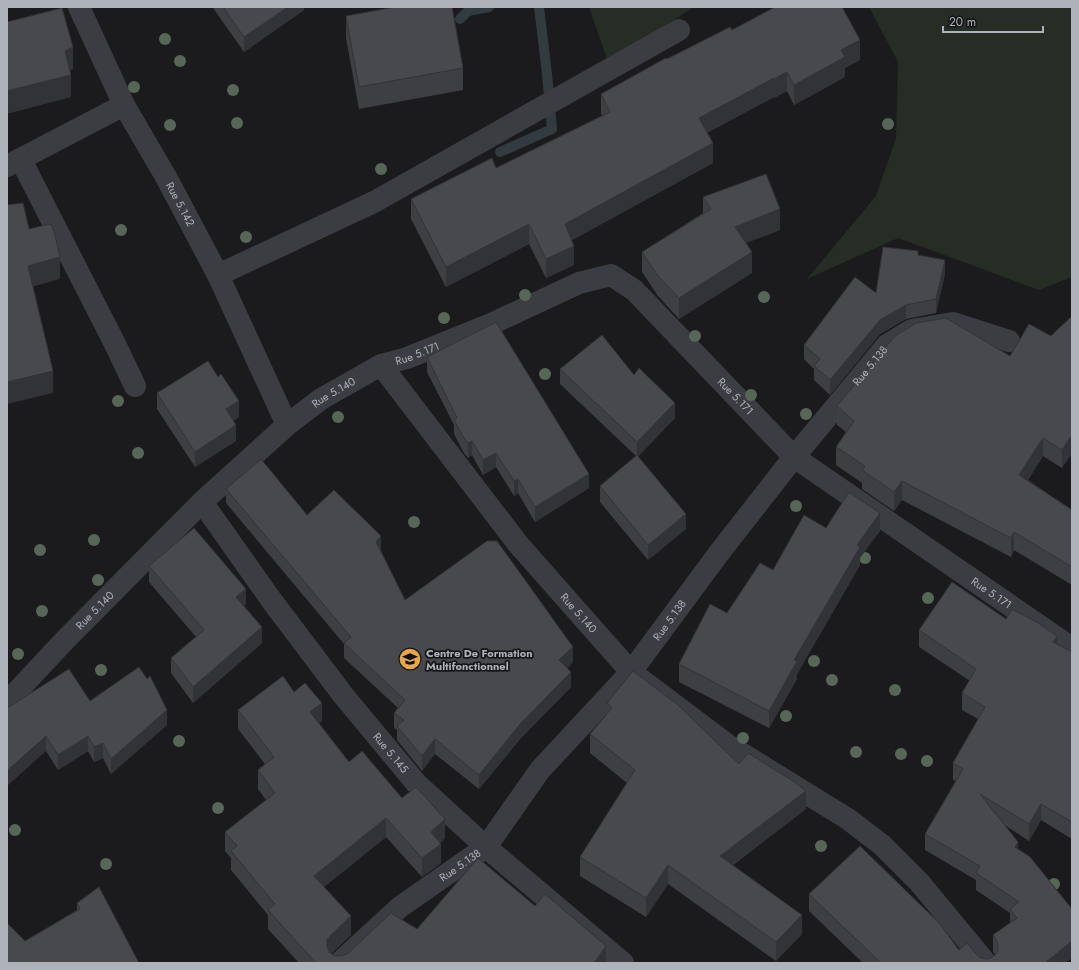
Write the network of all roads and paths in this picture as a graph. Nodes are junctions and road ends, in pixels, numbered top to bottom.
1 (81, 8) edge
2 (679, 30) dead end
3 (124, 105) junction
4 (14, 163) edge
5 (218, 276) junction
6 (1009, 341) dead end
7 (381, 364) junction
8 (135, 386) dead end
9 (287, 425) junction
10 (794, 457) junction
11 (202, 502) junction
12 (1072, 648) edge
13 (630, 672) junction
14 (7, 702) edge
15 (486, 847) junction
16 (339, 963) edge
17 (623, 963) edge
18 (986, 963) edge

1 - 3 street, Rue 5.142
2 - 5 street
3 - 4 street
3 - 5 street, Rue 5.142
4 - 8 street
5 - 9 street, Rue 5.142
6 - 10 street, Rue 5.138
7 - 9 street, Rue 5.140
7 - 10 street, Rue 5.171
7 - 13 street, Rue 5.140
9 - 11 street, Rue 5.140
10 - 12 street, Rue 5.171
10 - 13 street, Rue 5.138
11 - 14 street, Rue 5.140
11 - 15 street, Rue 5.145
13 - 15 street, Rue 5.138
13 - 18 street, Rue 5.140
15 - 16 street, Rue 5.138
15 - 17 street, Rue 5.145

